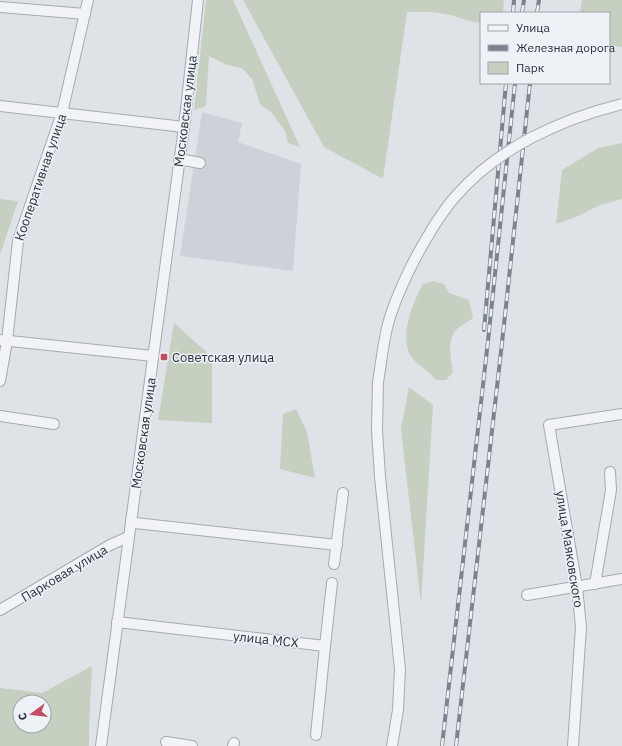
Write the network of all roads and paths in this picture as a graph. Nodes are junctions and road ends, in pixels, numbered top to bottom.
1 (88, 0) edge
2 (198, 0) edge
3 (0, 7) edge
4 (85, 14) junction
5 (622, 104) edge
6 (0, 106) edge
7 (62, 113) junction
8 (184, 127) junction
9 (179, 159) junction
10 (200, 163) dead end
11 (3, 340) edge
12 (154, 356) junction
13 (0, 381) edge
14 (622, 414) edge
15 (0, 416) edge
16 (54, 424) dead end
17 (610, 472) dead end
18 (343, 493) dead end
19 (131, 520) junction
20 (128, 537) junction
21 (336, 545) junction
22 (334, 564) dead end
23 (622, 579) edge
24 (332, 583) dead end
25 (595, 584) junction
26 (577, 587) junction
27 (527, 595) dead end
28 (0, 609) edge
29 (117, 622) junction
30 (325, 646) junction
31 (316, 735) dead end
32 (166, 742) dead end
33 (101, 746) edge
34 (192, 746) edge
35 (392, 746) edge
36 (573, 746) edge

1 - 4 street, Кооперативная улица
2 - 8 street, Московская улица
3 - 4 street
4 - 7 street, Кооперативная улица
5 - 35 street, bridge
6 - 7 street
7 - 8 street
7 - 11 street, Кооперативная улица
8 - 9 street, Московская улица
9 - 10 street
9 - 12 street, Московская улица
11 - 12 street
11 - 13 street, Кооперативная улица
12 - 19 street, Московская улица
14 - 26 street, улица Маяковского
15 - 16 street
17 - 25 street
18 - 21 street
19 - 20 street, Московская улица
19 - 21 street
20 - 28 street, Парковая улица
20 - 29 street, Московская улица
21 - 22 street
23 - 25 street
24 - 30 street
25 - 26 street
26 - 27 street
26 - 36 street, улица Маяковского
29 - 30 street, улица МСХ
29 - 33 street, Московская улица
30 - 31 street
32 - 34 street

